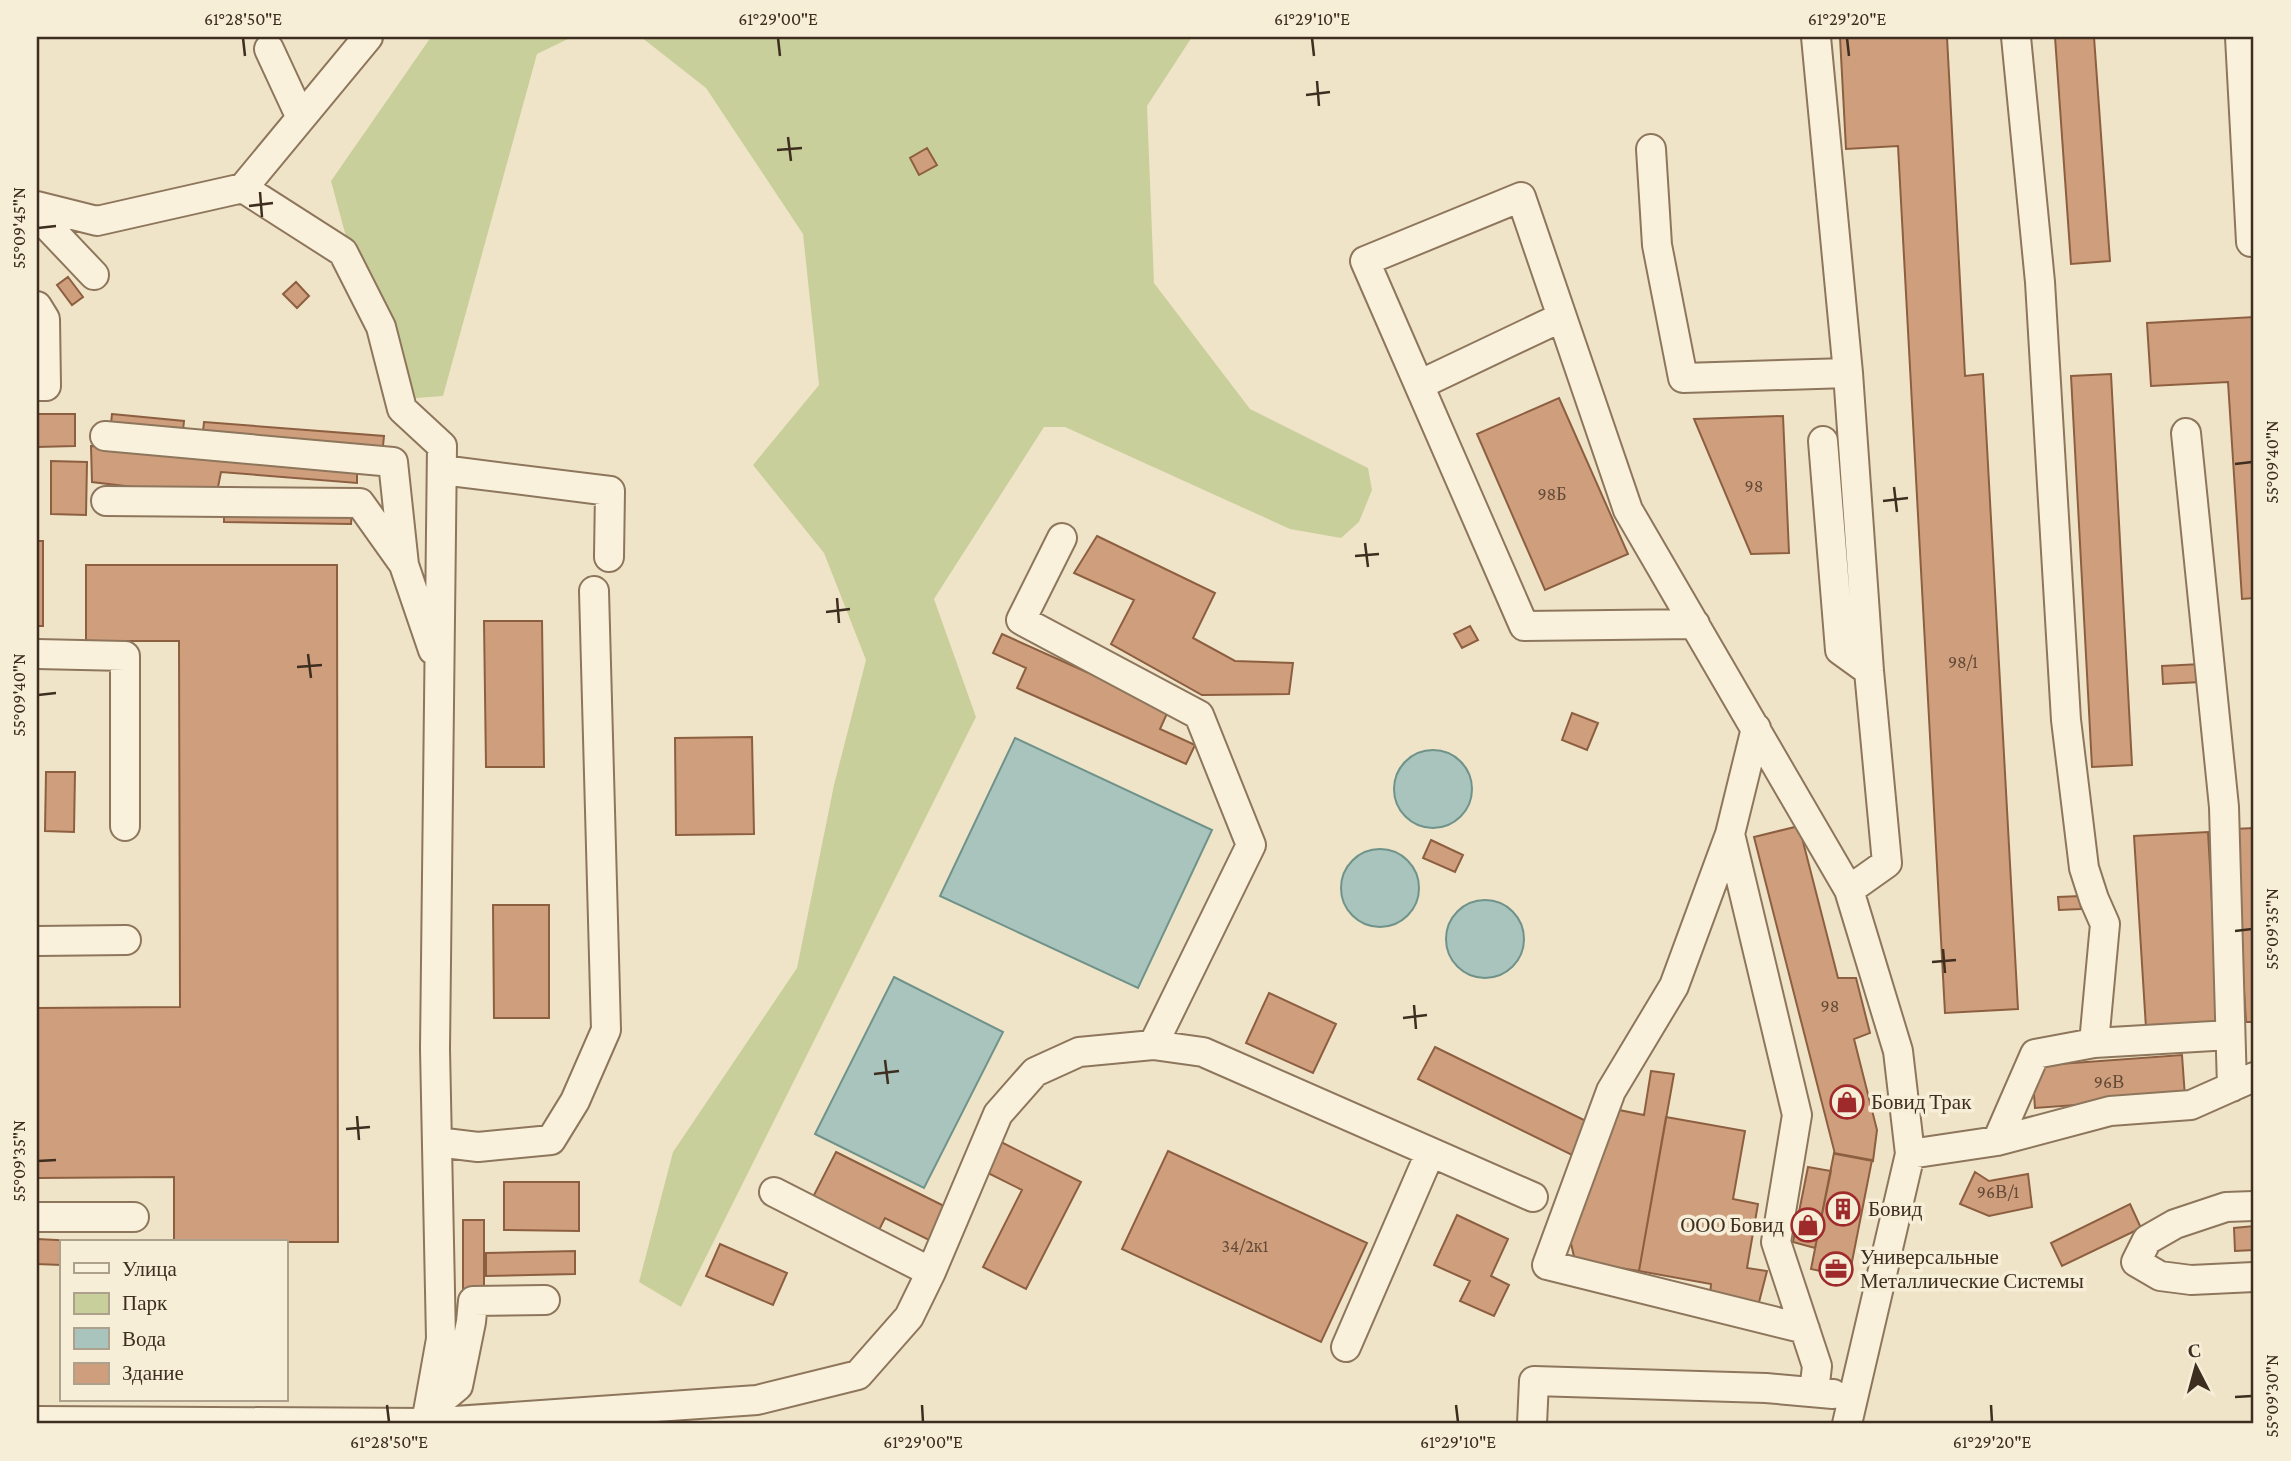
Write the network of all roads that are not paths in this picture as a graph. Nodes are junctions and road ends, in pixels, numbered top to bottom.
1 (368, 37) edge
2 (1816, 37) edge
3 (2016, 37) edge
4 (2240, 37) edge
5 (268, 50) dead end
6 (301, 118) junction
7 (1651, 149) dead end
8 (243, 188) junction
9 (37, 206) edge
10 (37, 215) edge
11 (2251, 242) dead end
12 (47, 243) edge
13 (94, 275) dead end
14 (37, 306) edge
15 (1562, 317) junction
16 (1848, 373) junction
17 (1419, 385) junction
18 (37, 386) edge
19 (2186, 433) dead end
20 (105, 436) dead end
21 (1823, 440) dead end
22 (442, 470) junction
23 (106, 501) dead end
24 (1857, 509) junction
25 (1829, 510) junction
26 (1062, 538) dead end
27 (609, 557) dead end
28 (404, 565) junction
29 (594, 591) dead end
30 (1695, 624) junction
31 (37, 654) edge
32 (439, 669) junction
33 (1869, 671) junction
34 (1756, 728) junction
35 (125, 826) dead end
36 (1730, 835) junction
37 (1849, 890) junction
38 (126, 940) dead end
39 (37, 941) edge
40 (2230, 1035) junction
41 (2094, 1043) junction
42 (1153, 1045) junction
43 (2243, 1082) edge
44 (1997, 1140) junction
45 (437, 1142) junction
46 (1430, 1153) junction
47 (1910, 1154) junction
48 (774, 1192) dead end
49 (1533, 1197) dead end
50 (2254, 1206) edge
51 (37, 1217) edge
52 (134, 1217) dead end
53 (931, 1272) junction
54 (2254, 1277) edge
55 (545, 1300) dead end
56 (1805, 1329) junction
57 (1346, 1347) dead end
58 (1814, 1392) junction
59 (1853, 1396) junction
60 (427, 1417) edge
61 (37, 1421) edge
62 (1532, 1424) edge
63 (1847, 1424) edge

1 - 6 street
2 - 16 street
3 - 41 street
4 - 11 street
5 - 6 street
6 - 8 street
7 - 16 street
8 - 9 street
8 - 22 street
10 - 12 street
12 - 13 street
14 - 18 street
15 - 17 street
15 - 17 street
15 - 30 street
16 - 24 street
17 - 30 street
19 - 40 street
20 - 28 street
21 - 25 street
22 - 27 street
22 - 32 street
23 - 28 street
24 - 25 street
24 - 33 street
25 - 33 street
26 - 42 street
28 - 32 street
29 - 45 street
30 - 34 street
31 - 35 street
32 - 45 street
33 - 37 street
34 - 36 street
34 - 37 street
36 - 56 street
36 - 56 street
37 - 47 street
38 - 39 street
40 - 41 street
40 - 43 street
41 - 44 street
42 - 46 street
42 - 53 street
43 - 44 street
44 - 47 street
45 - 60 street
46 - 49 street
46 - 57 street
47 - 59 street
48 - 53 street
50 - 54 street
51 - 52 street
53 - 60 street
55 - 60 street
56 - 58 street
58 - 59 street
58 - 62 street
59 - 63 street
60 - 61 street

